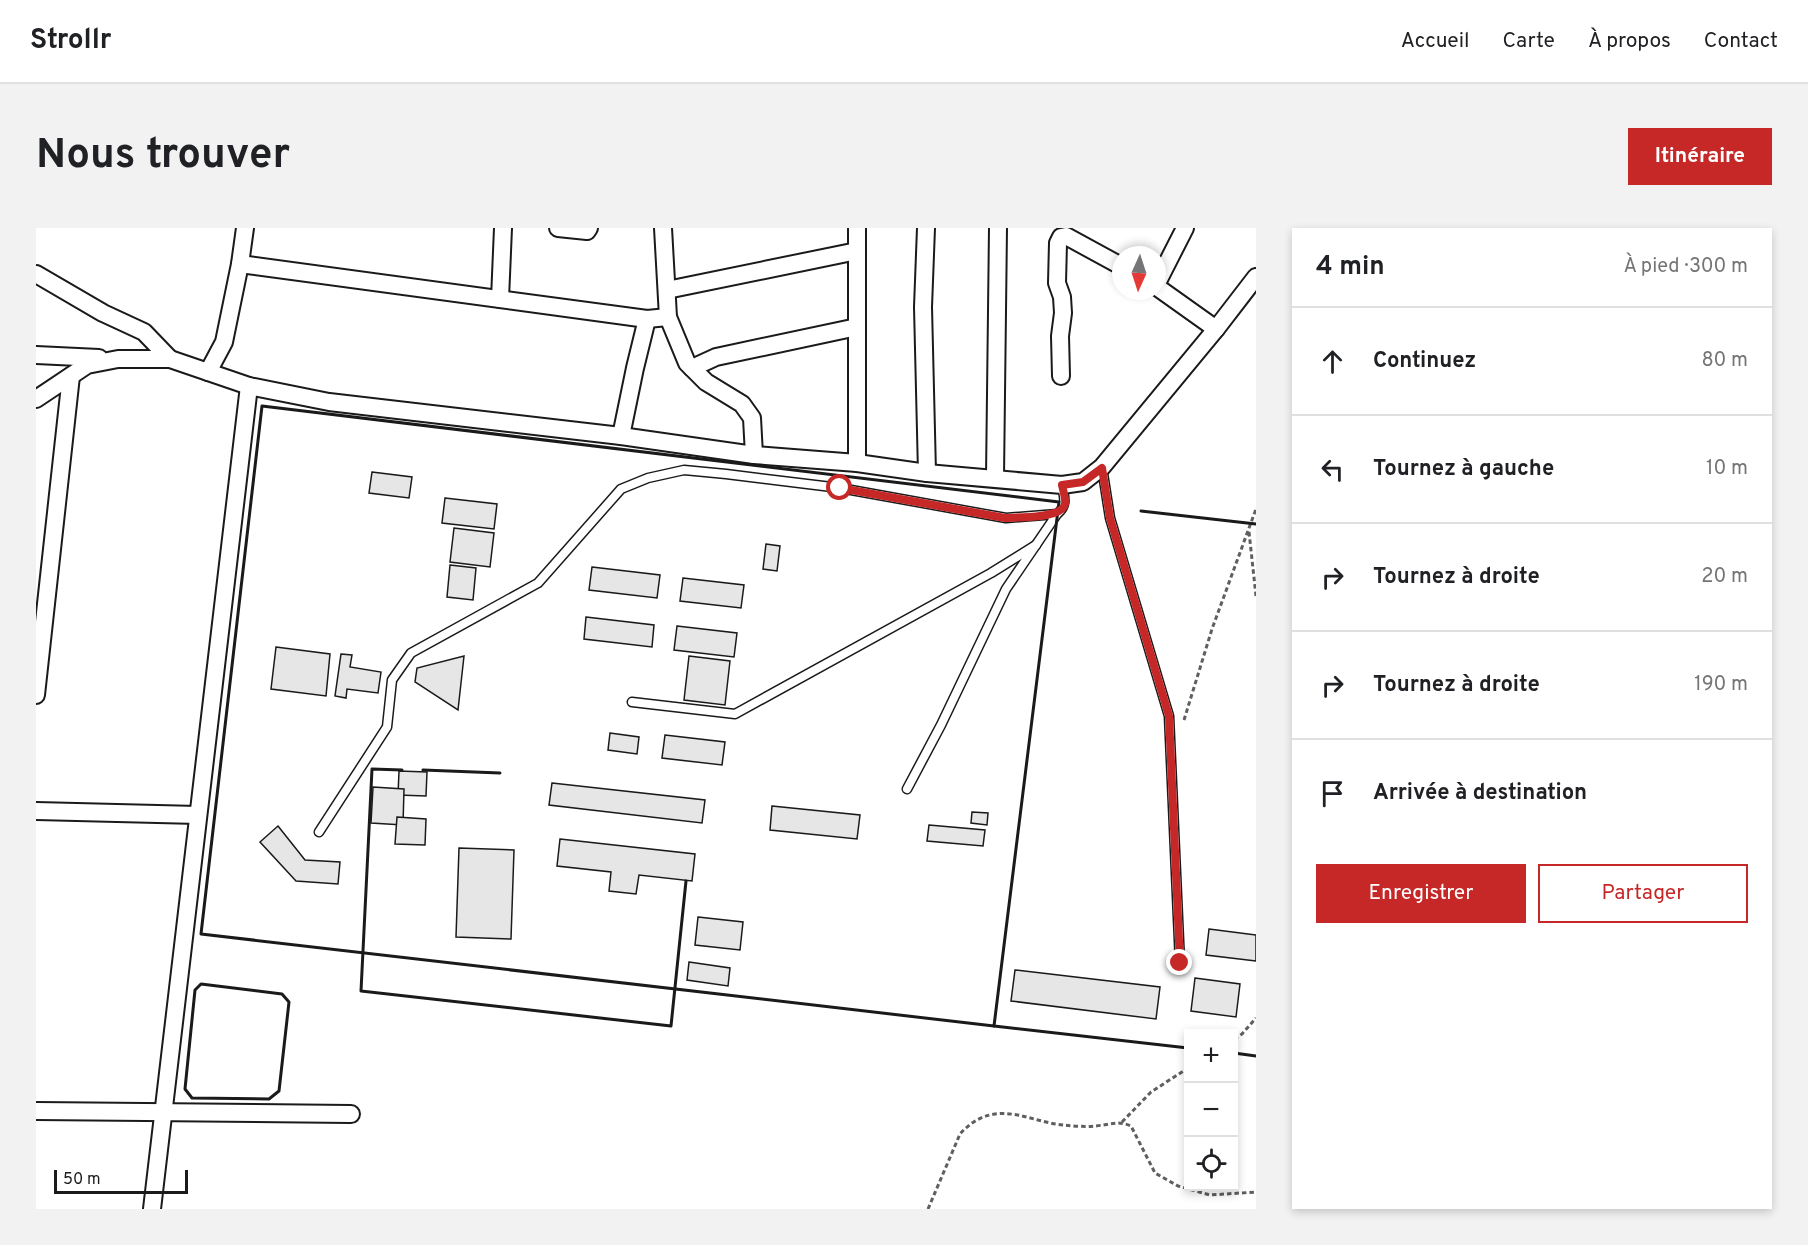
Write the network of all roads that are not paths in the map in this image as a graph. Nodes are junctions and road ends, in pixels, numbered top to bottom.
1 (245, 228) edge
2 (504, 228) edge
3 (558, 228) edge
4 (589, 228) edge
5 (663, 228) edge
6 (857, 228) edge
7 (926, 228) edge
8 (998, 228) edge
9 (1185, 228) edge
10 (856, 251) junction
11 (1112, 261) edge
12 (240, 264) junction
13 (1166, 267) edge
14 (36, 274) edge
15 (1256, 277) edge
16 (667, 290) junction
17 (1166, 292) edge
18 (500, 299) junction
19 (668, 317) junction
20 (647, 319) junction
21 (857, 327) junction
22 (1216, 329) junction
23 (36, 355) edge
24 (118, 359) junction
25 (170, 359) junction
26 (692, 368) junction
27 (208, 372) junction
28 (71, 376) junction
29 (1061, 376) dead end
30 (249, 386) junction
31 (36, 399) edge
32 (621, 436) junction
33 (754, 455) junction
34 (857, 463) junction
35 (1102, 468) junction
36 (927, 473) junction
37 (995, 477) junction
38 (1062, 485) junction
39 (1057, 514) junction
40 (36, 533) edge
41 (54, 533) junction
42 (1036, 545) junction
43 (37, 668) edge
44 (36, 695) edge
45 (632, 702) dead end
46 (907, 789) dead end
47 (36, 811) edge
48 (198, 815) junction
49 (319, 832) dead end
50 (1180, 963) dead end
51 (36, 1111) edge
52 (163, 1112) junction
53 (351, 1114) dead end
54 (152, 1209) edge

1 - 12 street
2 - 18 street
3 - 4 street
5 - 16 street
6 - 10 street
7 - 36 street
8 - 37 street
9 - 13 street
10 - 16 street
10 - 21 street
11 - 29 street
12 - 18 street
12 - 27 street
14 - 25 street
15 - 22 street
16 - 19 street
17 - 22 street
18 - 20 street
19 - 20 street
19 - 26 street
20 - 32 street
21 - 26 street
21 - 34 street
22 - 35 street
23 - 24 street
24 - 25 street
24 - 28 street
25 - 27 street
26 - 33 street
27 - 30 street
28 - 31 street
28 - 41 street
30 - 32 street
30 - 48 street
32 - 33 street
33 - 34 street
34 - 36 street
35 - 38 street
35 - 50 lane
36 - 37 street
37 - 38 street
38 - 39 lane
39 - 42 lane
39 - 49 lane
40 - 41 street
41 - 43 street
42 - 45 lane
42 - 46 lane
43 - 44 street
47 - 48 street
48 - 52 street
51 - 52 street
52 - 53 street
52 - 54 street

